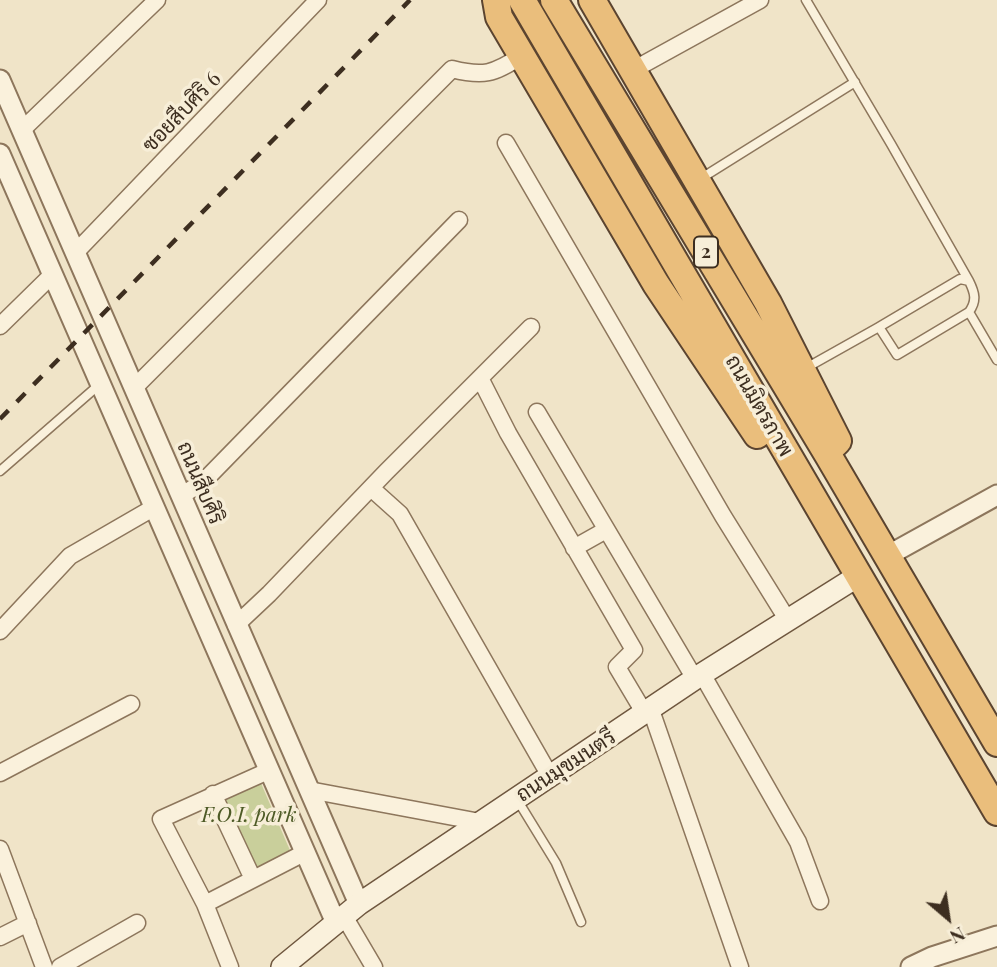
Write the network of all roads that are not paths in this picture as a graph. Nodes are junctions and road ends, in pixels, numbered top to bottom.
1 (157, 0) edge
2 (318, 0) edge
3 (496, 0) edge
4 (522, 0) edge
5 (554, 0) edge
6 (592, 0) edge
7 (760, 0) edge
8 (806, 0) edge
9 (521, 56) junction
10 (633, 70) junction
11 (0, 80) edge
12 (855, 82) junction
13 (22, 130) junction
14 (506, 143) dead end
15 (0, 154) edge
16 (698, 181) junction
17 (459, 220) dead end
18 (76, 252) junction
19 (52, 274) junction
20 (969, 281) junction
21 (969, 312) junction
22 (0, 326) edge
23 (531, 327) dead end
24 (879, 327) junction
25 (997, 360) edge
26 (803, 370) junction
27 (481, 379) junction
28 (100, 384) junction
29 (135, 387) junction
30 (537, 412) dead end
31 (828, 455) junction
32 (0, 471) edge
33 (797, 472) junction
34 (371, 488) junction
35 (997, 495) edge
36 (180, 496) junction
37 (153, 508) junction
38 (606, 530) junction
39 (574, 548) junction
40 (887, 556) junction
41 (858, 576) junction
42 (787, 619) junction
43 (236, 625) junction
44 (0, 631) edge
45 (698, 677) junction
46 (131, 704) dead end
47 (648, 712) junction
48 (997, 743) edge
49 (268, 771) junction
50 (0, 773) edge
51 (550, 776) junction
52 (309, 790) junction
53 (213, 794) junction
54 (517, 798) junction
55 (997, 812) edge
56 (480, 822) junction
57 (0, 849) edge
58 (304, 853) junction
59 (253, 878) junction
60 (820, 901) dead end
61 (205, 904) junction
62 (346, 914) junction
63 (581, 922) dead end
64 (28, 923) junction
65 (137, 923) dead end
66 (997, 936) edge
67 (0, 937) edge
68 (44, 967) edge
69 (60, 967) edge
70 (230, 967) edge
71 (282, 967) edge
72 (374, 967) edge
73 (740, 967) edge
74 (911, 967) edge

1 - 13 street
2 - 18 street, ซอยสืบศิริ 6
3 - 9 highway
4 - 33 highway, ถนนมิตรภาพ / 2
5 - 31 highway, ถนนมิตรภาพ / 2
6 - 10 highway
7 - 10 street
8 - 12 lane
9 - 29 street
9 - 33 highway
10 - 16 highway
11 - 13 street, ถนนสืบศิริ
12 - 16 lane
12 - 20 lane
13 - 18 street, ถนนสืบศิริ
14 - 42 street
15 - 19 street
16 - 26 highway
17 - 36 street
18 - 19 street
18 - 29 street, ถนนสืบศิริ
19 - 22 street
19 - 28 street
20 - 21 lane
20 - 24 lane
21 - 24 lane
21 - 25 lane
23 - 27 street
24 - 26 lane
26 - 31 highway
27 - 34 street
27 - 39 street
28 - 32 lane
28 - 37 street
29 - 36 street, ถนนสืบศิริ
30 - 38 street
31 - 40 highway, ถนนมิตรภาพ / 2
33 - 41 highway, ถนนมิตรภาพ / 2
34 - 43 street
34 - 51 street
35 - 40 street
36 - 37 street
36 - 43 street, ถนนสืบศิริ
37 - 44 street
37 - 49 street
38 - 39 street
38 - 45 street
39 - 47 street
40 - 48 highway, ถนนมิตรภาพ / 2
41 - 42 main road, ถนนมุขมนตรี
41 - 55 highway, ถนนมิตรภาพ / 2
42 - 45 main road, ถนนมุขมนตรี
43 - 52 street, ถนนสืบศิริ
45 - 47 main road, ถนนมุขมนตรี
45 - 60 street
46 - 50 street
47 - 51 main road, ถนนมุขมนตรี
47 - 73 street
49 - 53 street
49 - 58 street
51 - 54 main road, ถนนมุขมนตรี
52 - 56 street
52 - 62 street, ถนนสืบศิริ
53 - 59 street
53 - 61 street
54 - 56 main road, ถนนมุขมนตรี
54 - 63 lane
56 - 62 main road, ถนนมุขมนตรี
57 - 64 street
58 - 59 street
58 - 62 street
59 - 61 street
61 - 70 street
62 - 71 main road, ถนนมุขมนตรี
62 - 72 street
64 - 67 street
64 - 68 street
65 - 69 street
66 - 74 street

